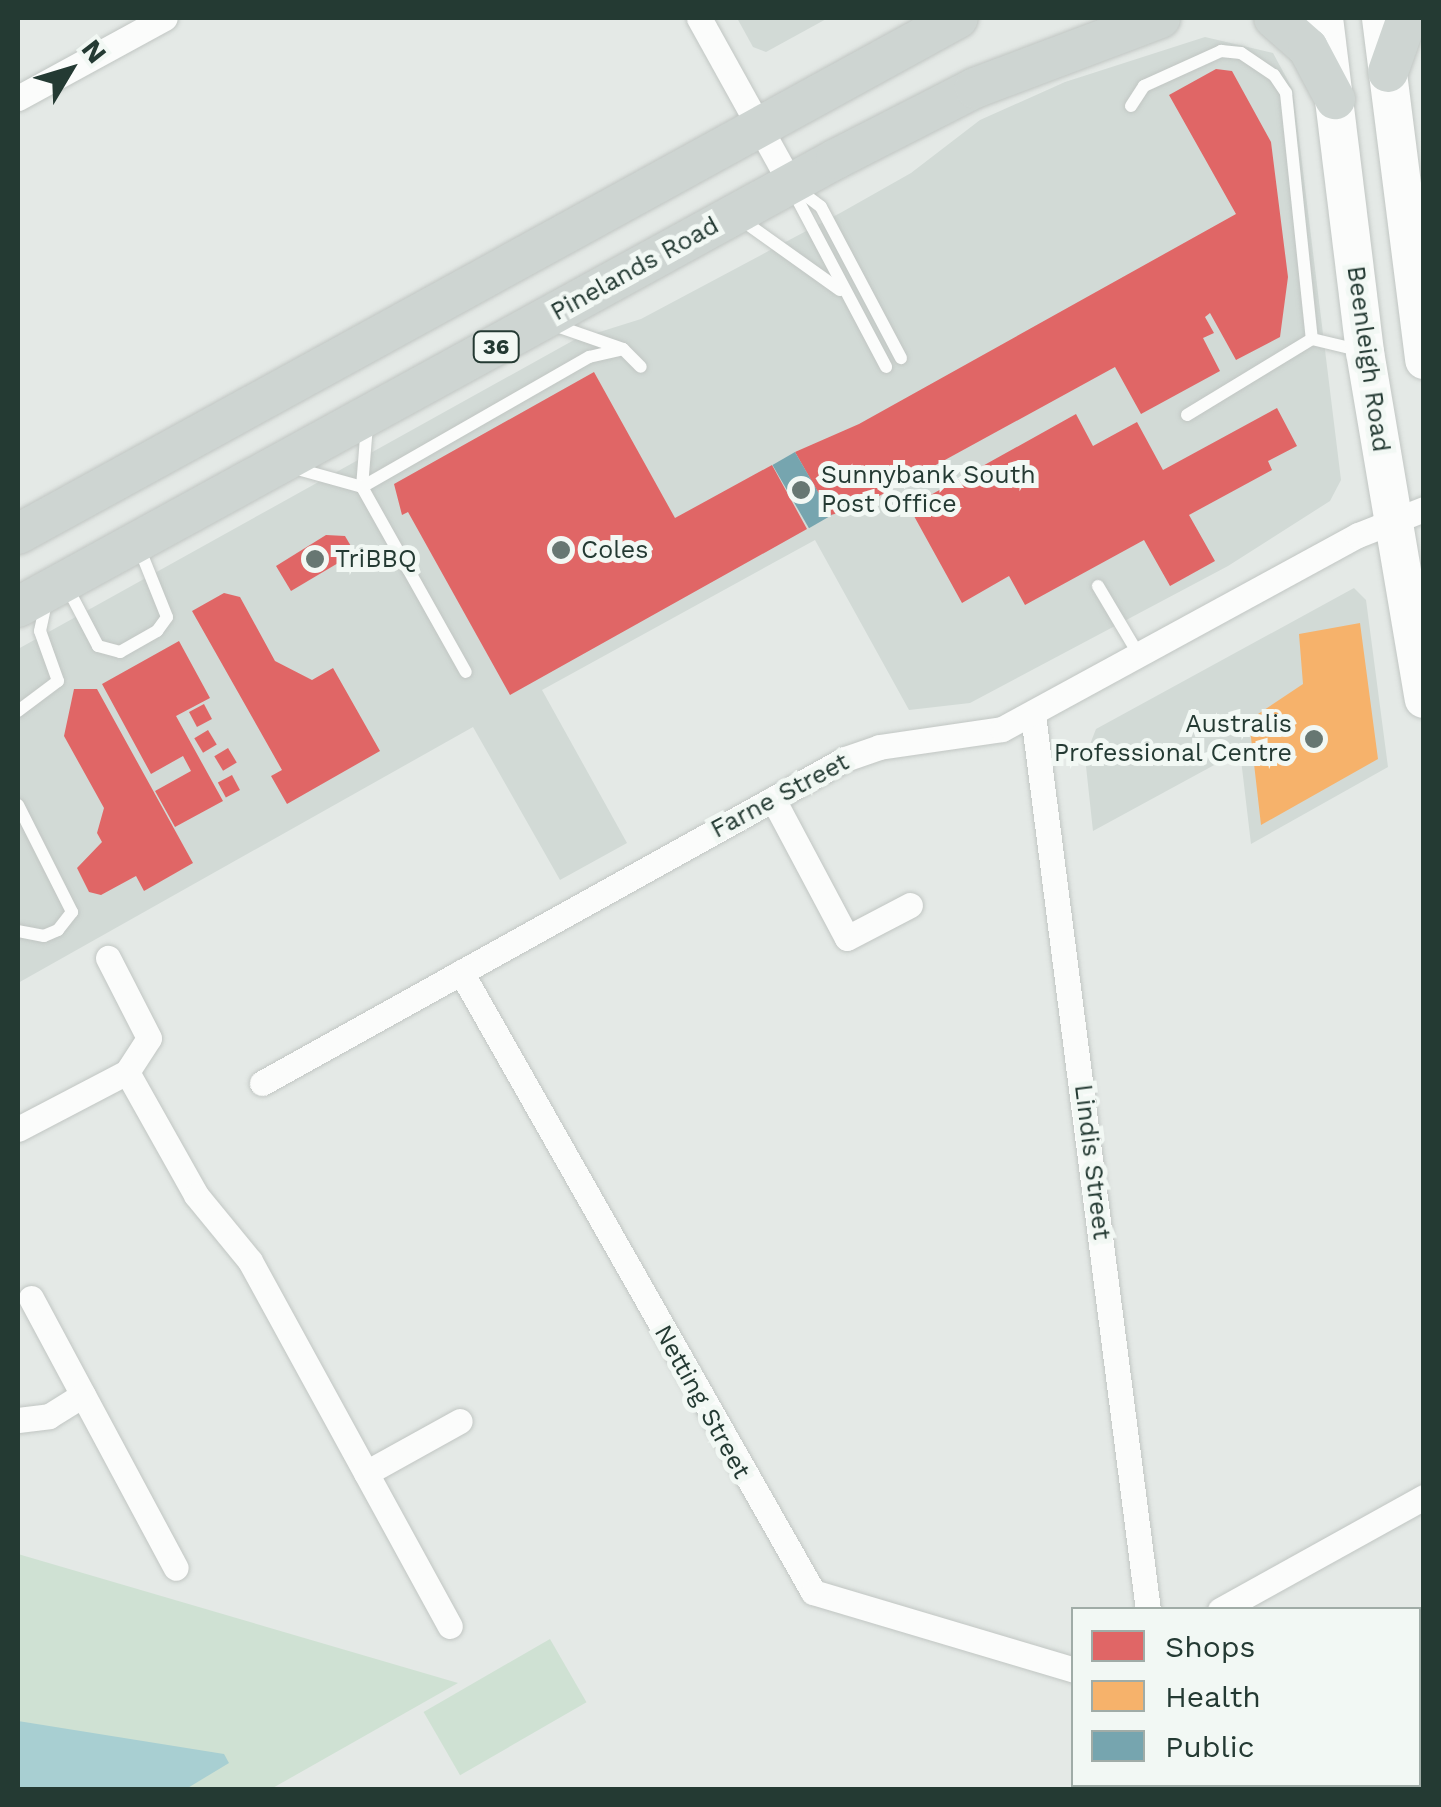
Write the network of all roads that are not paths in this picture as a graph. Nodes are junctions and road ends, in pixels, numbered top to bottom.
1 (165, 18) edge
2 (698, 18) edge
3 (958, 18) edge
4 (1160, 18) edge
5 (1274, 18) edge
6 (1324, 18) edge
7 (1381, 18) edge
8 (1406, 18) edge
9 (1388, 72) junction
10 (18, 98) edge
11 (1335, 100) junction
12 (1131, 106) dead end
13 (761, 130) junction
14 (790, 184) junction
15 (734, 214) junction
16 (842, 292) junction
17 (542, 321) junction
18 (1312, 340) junction
19 (623, 349) junction
20 (1364, 352) junction
21 (901, 358) dead end
22 (1424, 360) edge
23 (640, 367) dead end
24 (886, 367) dead end
25 (1187, 414) dead end
26 (368, 417) junction
27 (283, 465) junction
28 (362, 488) junction
29 (1407, 514) edge
30 (18, 534) edge
31 (137, 543) junction
32 (1098, 586) dead end
33 (43, 593) edge
34 (1139, 655) junction
35 (466, 672) dead end
36 (1424, 699) edge
37 (18, 711) edge
38 (1033, 715) junction
39 (773, 799) junction
40 (18, 806) edge
41 (910, 905) dead end
42 (18, 930) edge
43 (108, 958) dead end
44 (460, 972) junction
45 (127, 1072) junction
46 (262, 1083) dead end
47 (18, 1130) edge
48 (31, 1298) dead end
49 (84, 1395) junction
50 (18, 1420) edge
51 (460, 1421) dead end
52 (366, 1473) junction
53 (1424, 1498) edge
54 (176, 1568) dead end
55 (1148, 1607) edge
56 (1225, 1607) edge
57 (450, 1626) dead end
58 (1071, 1669) edge

1 - 10 street
2 - 13 street
3 - 13 main road
4 - 14 main road, Pinelands Road / 36
5 - 11 main road
6 - 11 main road, Beenleigh Road
7 - 9 main road
8 - 9 main road
9 - 22 main road
11 - 20 main road, Beenleigh Road
12 - 18 lane
13 - 14 street
13 - 30 main road
14 - 15 main road, Pinelands Road / 36
14 - 16 lane
14 - 21 lane
15 - 16 lane
15 - 17 main road, Pinelands Road / 36
16 - 24 lane
17 - 19 lane
17 - 26 main road, Pinelands Road / 36
18 - 20 lane
18 - 25 lane
19 - 23 lane
19 - 28 lane
20 - 29 main road, Beenleigh Road
26 - 27 main road, Pinelands Road / 36
26 - 28 lane
27 - 28 lane
27 - 31 main road, Pinelands Road / 36
28 - 35 lane
29 - 34 street, Farne Street
29 - 36 main road, Beenleigh Road
31 - 33 main road, Pinelands Road / 36
31 - 33 lane
32 - 34 lane
33 - 37 lane
34 - 38 street, Farne Street
38 - 39 street, Farne Street
38 - 55 street, Lindis Street
39 - 41 street
39 - 44 street, Farne Street
40 - 42 lane
43 - 45 street
44 - 46 street, Farne Street
44 - 58 street, Netting Street
45 - 47 street
45 - 52 street
48 - 49 street
49 - 50 street
49 - 54 street
51 - 52 street
52 - 57 street
53 - 56 street

